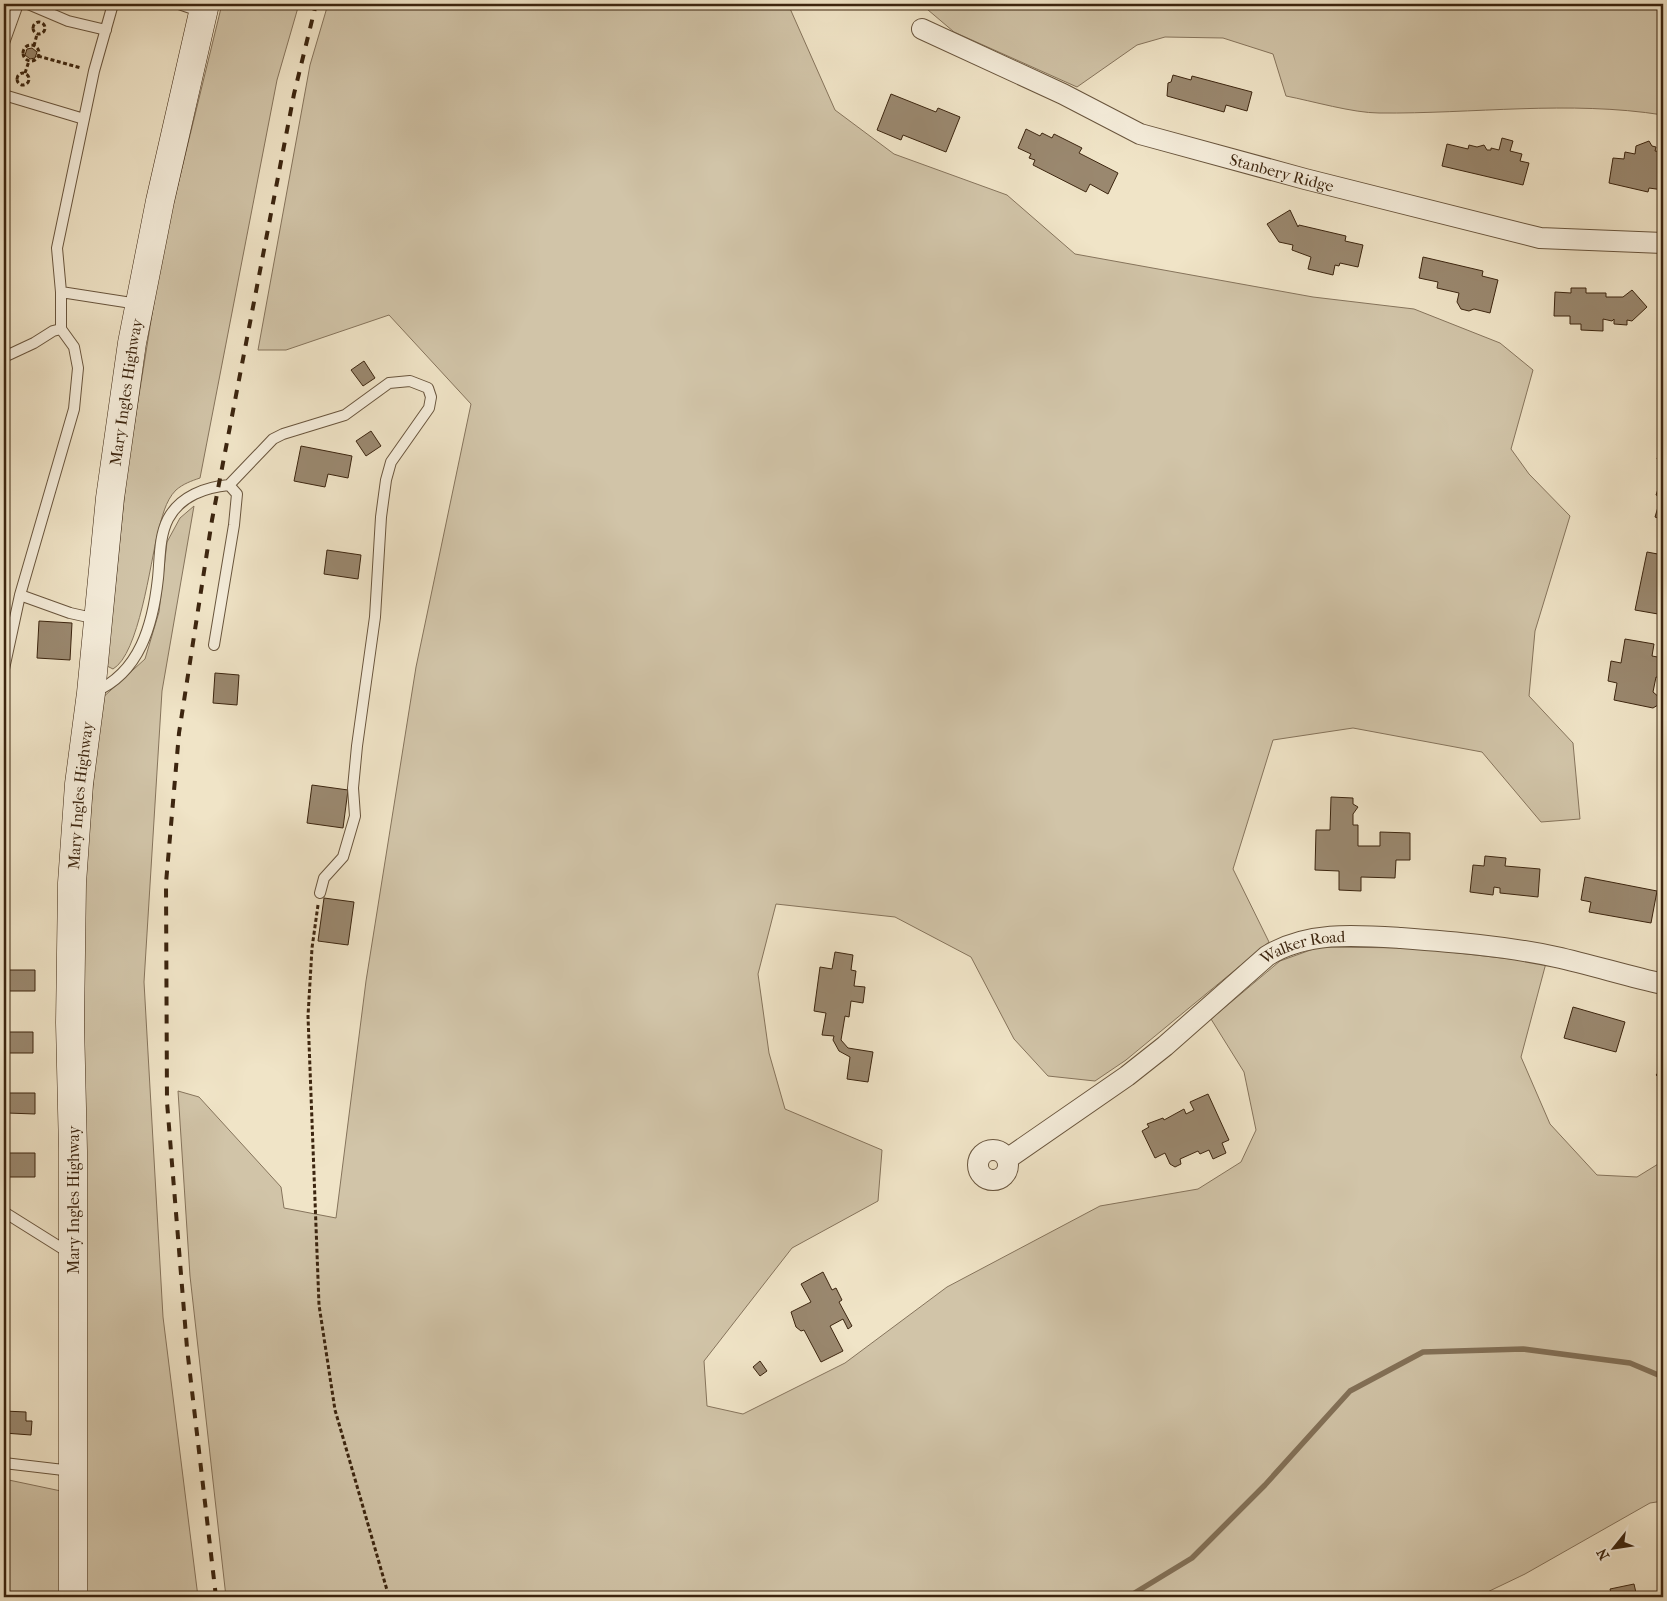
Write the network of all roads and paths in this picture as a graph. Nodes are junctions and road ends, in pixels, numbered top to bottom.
1 (18, 4) edge
2 (28, 4) edge
3 (113, 4) edge
4 (196, 6) edge
5 (922, 29) dead end
6 (106, 30) junction
7 (37, 34) dead end
8 (4, 44) edge
9 (34, 46) junction
10 (38, 56) junction
11 (29, 61) junction
12 (94, 71) junction
13 (25, 73) dead end
14 (4, 95) edge
15 (84, 119) junction
16 (1663, 243) edge
17 (61, 292) junction
18 (139, 304) junction
19 (61, 329) junction
20 (4, 356) edge
21 (230, 485) junction
22 (20, 595) junction
23 (98, 619) junction
24 (214, 645) dead end
25 (4, 669) edge
26 (91, 693) junction
27 (320, 893) joint
28 (1663, 984) edge
29 (1007, 1159) dead end
30 (4, 1212) edge
31 (73, 1255) junction
32 (4, 1462) edge
33 (73, 1472) junction
34 (73, 1597) edge
35 (389, 1597) edge

1 - 8 lane
2 - 6 lane
3 - 6 lane
4 - 18 street, Mary Ingles Highway
5 - 16 street, Stanbery Ridge
6 - 12 lane
7 - 9 path
9 - 10 path
9 - 11 path
10 - 11 path
10 - 12 path
11 - 13 path
12 - 15 lane
14 - 15 lane
15 - 17 lane
17 - 18 lane
17 - 19 lane
18 - 23 street, Mary Ingles Highway
19 - 20 lane
19 - 22 lane
21 - 24 lane
21 - 26 lane
21 - 27 lane
22 - 23 lane
22 - 25 lane
23 - 26 street, Mary Ingles Highway
26 - 31 street, Mary Ingles Highway
27 - 35 path
28 - 29 street, Walker Road
30 - 31 lane
31 - 33 street, Mary Ingles Highway
32 - 33 lane
33 - 34 street, Mary Ingles Highway

